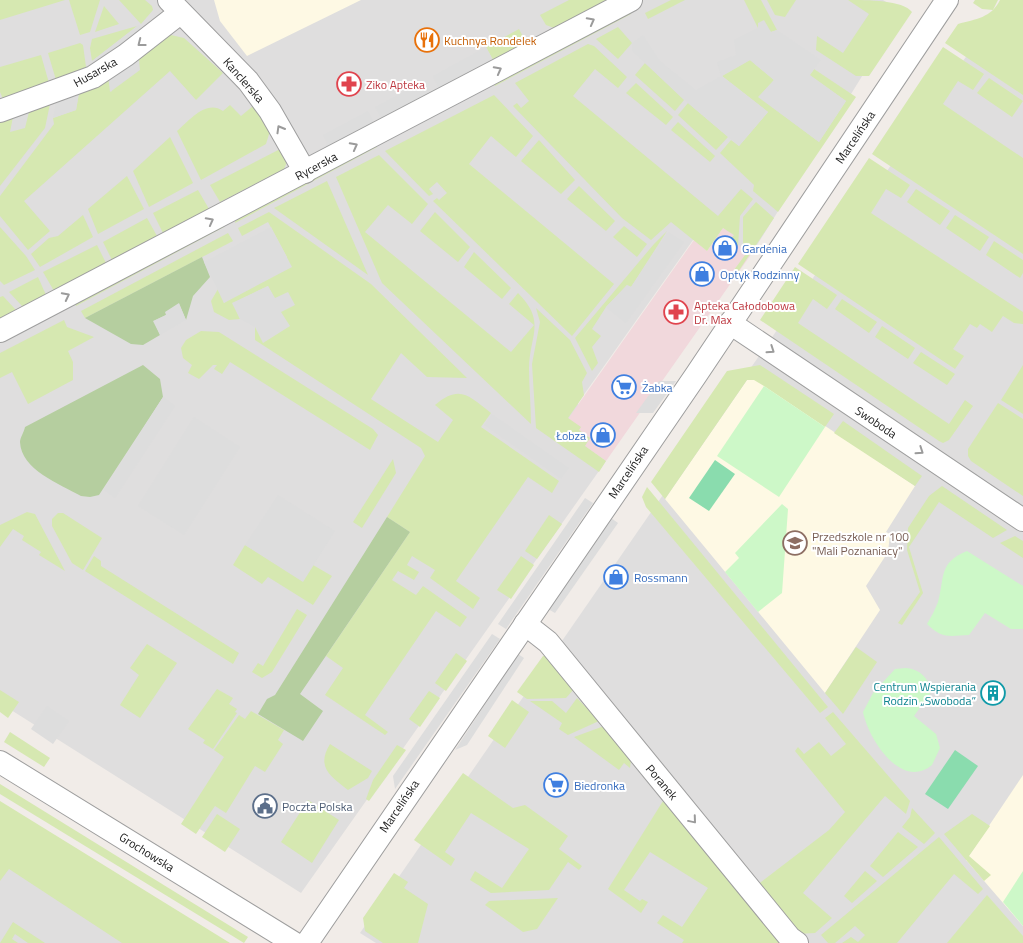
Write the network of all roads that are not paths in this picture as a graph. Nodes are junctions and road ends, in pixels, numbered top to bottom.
1 (631, 0) edge
2 (940, 2) edge
3 (174, 7) edge
4 (0, 111) edge
5 (305, 172) junction
6 (730, 323) junction
7 (0, 331) edge
8 (1023, 520) edge
9 (525, 624) junction
10 (0, 762) edge
11 (294, 943) edge
12 (307, 943) edge
13 (797, 943) edge

5 -> 1 street, Rycerska
2 - 6 street, Marcelińska
3 -> 4 street, Husarska
5 -> 3 street, Kanclerska
7 -> 5 street, Rycerska
6 -> 8 street, Swoboda
6 - 9 street, Marcelińska
9 - 12 street, Marcelińska
9 -> 13 street, Poranek
10 - 11 street, Grochowska

